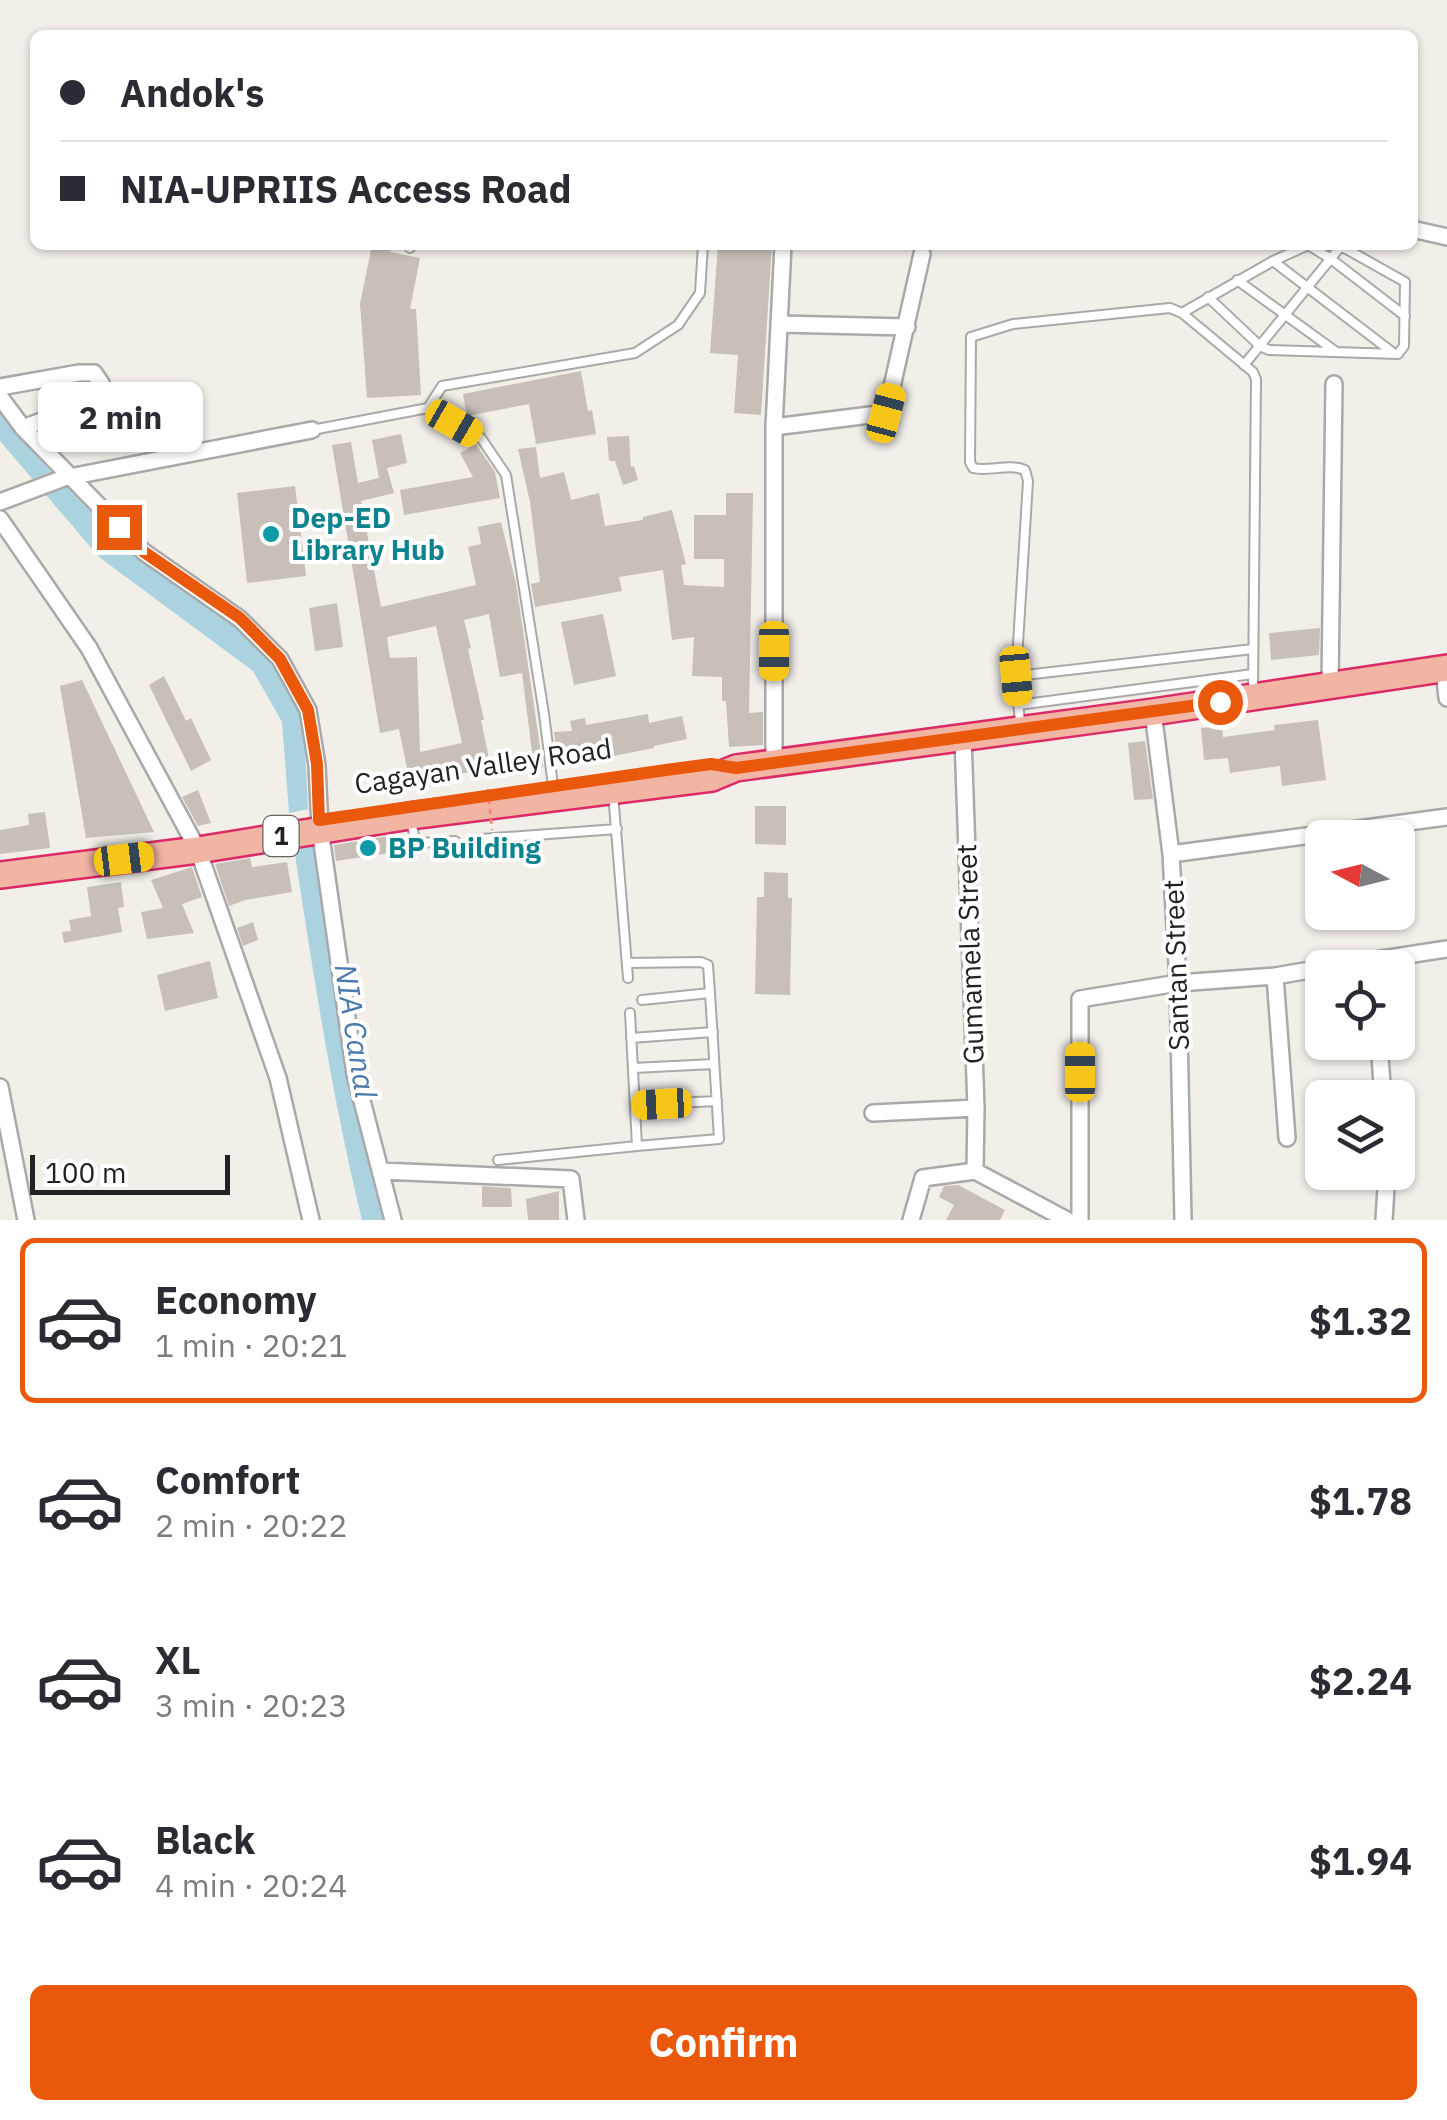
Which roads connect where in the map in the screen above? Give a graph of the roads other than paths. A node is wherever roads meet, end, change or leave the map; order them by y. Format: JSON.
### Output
{"nodes":[{"id":1,"x":1418,"y":230,"type":"edge"},
{"id":2,"x":1447,"y":236,"type":"edge"},
{"id":3,"x":703,"y":250,"type":"edge"},
{"id":4,"x":784,"y":250,"type":"edge"},
{"id":5,"x":1300,"y":250,"type":"edge"},
{"id":6,"x":1316,"y":250,"type":"edge"},
{"id":7,"x":1338,"y":250,"type":"edge"},
{"id":8,"x":1348,"y":250,"type":"edge"},
{"id":9,"x":922,"y":254,"type":"dead end"},
{"id":10,"x":1331,"y":259,"type":"junction"},
{"id":11,"x":1273,"y":261,"type":"junction"},
{"id":12,"x":1238,"y":280,"type":"junction"},
{"id":13,"x":1307,"y":288,"type":"junction"},
{"id":14,"x":1208,"y":297,"type":"junction"},
{"id":15,"x":1182,"y":313,"type":"junction"},
{"id":16,"x":1284,"y":316,"type":"junction"},
{"id":17,"x":1405,"y":316,"type":"junction"},
{"id":18,"x":779,"y":324,"type":"junction"},
{"id":19,"x":906,"y":327,"type":"junction"},
{"id":20,"x":1260,"y":346,"type":"junction"},
{"id":21,"x":1336,"y":352,"type":"junction"},
{"id":22,"x":1394,"y":354,"type":"junction"},
{"id":23,"x":1244,"y":365,"type":"junction"},
{"id":24,"x":1334,"y":384,"type":"dead end"},
{"id":25,"x":0,"y":388,"type":"edge"},
{"id":26,"x":0,"y":396,"type":"edge"},
{"id":27,"x":428,"y":408,"type":"junction"},
{"id":28,"x":774,"y":427,"type":"junction"},
{"id":29,"x":24,"y":428,"type":"junction"},
{"id":30,"x":312,"y":430,"type":"joint"},
{"id":31,"x":66,"y":477,"type":"junction"},
{"id":32,"x":0,"y":502,"type":"edge"},
{"id":33,"x":0,"y":519,"type":"edge"},
{"id":34,"x":1253,"y":648,"type":"junction"},
{"id":35,"x":1446,"y":668,"type":"edge"},
{"id":36,"x":1016,"y":676,"type":"junction"},
{"id":37,"x":1253,"y":685,"type":"junction"},
{"id":38,"x":1330,"y":686,"type":"junction"},
{"id":39,"x":1447,"y":698,"type":"edge"},
{"id":40,"x":1153,"y":712,"type":"junction"},
{"id":41,"x":1019,"y":718,"type":"junction"},
{"id":42,"x":963,"y":738,"type":"junction"},
{"id":43,"x":774,"y":763,"type":"junction"},
{"id":44,"x":612,"y":784,"type":"junction"},
{"id":45,"x":553,"y":786,"type":"junction"},
{"id":46,"x":410,"y":816,"type":"junction"},
{"id":47,"x":1447,"y":817,"type":"edge"},
{"id":48,"x":320,"y":824,"type":"junction"},
{"id":49,"x":616,"y":829,"type":"junction"},
{"id":50,"x":481,"y":839,"type":"dead end"},
{"id":51,"x":456,"y":842,"type":"dead end"},
{"id":52,"x":194,"y":844,"type":"junction"},
{"id":53,"x":1171,"y":854,"type":"junction"},
{"id":54,"x":0,"y":864,"type":"edge"},
{"id":55,"x":0,"y":875,"type":"edge"},
{"id":56,"x":1447,"y":948,"type":"edge"},
{"id":57,"x":1415,"y":955,"type":"edge"},
{"id":58,"x":627,"y":963,"type":"junction"},
{"id":59,"x":1305,"y":971,"type":"edge"},
{"id":60,"x":1275,"y":976,"type":"junction"},
{"id":61,"x":628,"y":978,"type":"dead end"},
{"id":62,"x":1178,"y":983,"type":"junction"},
{"id":63,"x":710,"y":993,"type":"junction"},
{"id":64,"x":642,"y":1000,"type":"dead end"},
{"id":65,"x":630,"y":1013,"type":"dead end"},
{"id":66,"x":713,"y":1032,"type":"junction"},
{"id":67,"x":631,"y":1038,"type":"junction"},
{"id":68,"x":714,"y":1064,"type":"junction"},
{"id":69,"x":633,"y":1068,"type":"junction"},
{"id":70,"x":0,"y":1087,"type":"edge"},
{"id":71,"x":716,"y":1101,"type":"junction"},
{"id":72,"x":635,"y":1105,"type":"junction"},
{"id":73,"x":976,"y":1108,"type":"junction"},
{"id":74,"x":873,"y":1114,"type":"dead end"},
{"id":75,"x":1287,"y":1138,"type":"dead end"},
{"id":76,"x":637,"y":1146,"type":"junction"},
{"id":77,"x":498,"y":1160,"type":"dead end"},
{"id":78,"x":381,"y":1171,"type":"junction"},
{"id":79,"x":974,"y":1171,"type":"junction"},
{"id":80,"x":1386,"y":1190,"type":"edge"},
{"id":81,"x":26,"y":1220,"type":"edge"},
{"id":82,"x":311,"y":1220,"type":"edge"},
{"id":83,"x":393,"y":1220,"type":"edge"},
{"id":84,"x":576,"y":1220,"type":"edge"},
{"id":85,"x":912,"y":1220,"type":"edge"},
{"id":86,"x":1068,"y":1220,"type":"edge"},
{"id":87,"x":1080,"y":1220,"type":"edge"},
{"id":88,"x":1183,"y":1220,"type":"edge"},
{"id":89,"x":1384,"y":1220,"type":"edge"}],
"edges":[{"from":1,"to":2,"type":"street"},
{"from":3,"to":27,"type":"lane"},
{"from":4,"to":18,"type":"street"},
{"from":5,"to":11,"type":"lane"},
{"from":6,"to":10,"type":"lane"},
{"from":7,"to":10,"type":"lane"},
{"from":8,"to":17,"type":"lane"},
{"from":9,"to":19,"type":"street"},
{"from":10,"to":13,"type":"lane"},
{"from":10,"to":17,"type":"lane"},
{"from":11,"to":12,"type":"lane"},
{"from":11,"to":13,"type":"lane"},
{"from":12,"to":14,"type":"lane"},
{"from":12,"to":16,"type":"lane"},
{"from":13,"to":16,"type":"lane"},
{"from":13,"to":22,"type":"lane"},
{"from":14,"to":15,"type":"lane"},
{"from":14,"to":20,"type":"lane"},
{"from":15,"to":23,"type":"lane"},
{"from":15,"to":36,"type":"lane"},
{"from":16,"to":20,"type":"lane"},
{"from":16,"to":21,"type":"lane"},
{"from":17,"to":22,"type":"lane"},
{"from":18,"to":19,"type":"street"},
{"from":18,"to":28,"type":"street"},
{"from":19,"to":28,"type":"street"},
{"from":20,"to":21,"type":"lane"},
{"from":20,"to":23,"type":"lane"},
{"from":21,"to":22,"type":"lane"},
{"from":23,"to":34,"type":"lane"},
{"from":24,"to":38,"type":"street"},
{"from":25,"to":29,"type":"street"},
{"from":26,"to":29,"type":"street"},
{"from":27,"to":30,"type":"lane"},
{"from":27,"to":45,"type":"lane"},
{"from":28,"to":43,"type":"street"},
{"from":29,"to":31,"type":"street"},
{"from":30,"to":31,"type":"street"},
{"from":31,"to":32,"type":"street"},
{"from":31,"to":48,"type":"street"},
{"from":33,"to":52,"type":"street"},
{"from":34,"to":36,"type":"lane"},
{"from":34,"to":37,"type":"lane"},
{"from":35,"to":38,"type":"highway","name":"Cagayan Valley Road","number":"1"},
{"from":35,"to":39,"type":"street"},
{"from":36,"to":41,"type":"lane"},
{"from":37,"to":38,"type":"highway","name":"Cagayan Valley Road","number":"1"},
{"from":37,"to":40,"type":"highway","name":"Cagayan Valley Road","number":"1"},
{"from":37,"to":41,"type":"lane"},
{"from":40,"to":41,"type":"highway","name":"Cagayan Valley Road","number":"1"},
{"from":40,"to":53,"type":"street","name":"Santan Street"},
{"from":41,"to":42,"type":"highway","name":"Cagayan Valley Road","number":"1"},
{"from":42,"to":43,"type":"highway","name":"Cagayan Valley Road","number":"1"},
{"from":42,"to":73,"type":"street","name":"Gumamela Street"},
{"from":43,"to":44,"type":"highway","name":"Cagayan Valley Road","number":"1"},
{"from":44,"to":45,"type":"highway","name":"Cagayan Valley Road","number":"1"},
{"from":44,"to":46,"type":"highway","name":"Cagayan Valley Road","number":"1"},
{"from":44,"to":49,"type":"lane"},
{"from":45,"to":48,"type":"highway","name":"Cagayan Valley Road","number":"1"},
{"from":46,"to":48,"type":"highway","name":"Cagayan Valley Road","number":"1"},
{"from":46,"to":51,"type":"lane"},
{"from":47,"to":53,"type":"street"},
{"from":48,"to":52,"type":"highway","name":"Cagayan Valley Road","number":"1"},
{"from":48,"to":78,"type":"street"},
{"from":49,"to":50,"type":"lane"},
{"from":49,"to":58,"type":"lane"},
{"from":52,"to":54,"type":"highway","name":"Cagayan Valley Road","number":"1"},
{"from":52,"to":55,"type":"highway","name":"Cagayan Valley Road","number":"1"},
{"from":52,"to":82,"type":"street"},
{"from":53,"to":62,"type":"street","name":"Santan Street"},
{"from":56,"to":57,"type":"street"},
{"from":58,"to":61,"type":"lane"},
{"from":58,"to":63,"type":"lane"},
{"from":59,"to":60,"type":"street"},
{"from":60,"to":62,"type":"street"},
{"from":60,"to":75,"type":"street"},
{"from":62,"to":87,"type":"street"},
{"from":62,"to":88,"type":"street","name":"Santan Street"},
{"from":63,"to":64,"type":"lane"},
{"from":63,"to":66,"type":"lane"},
{"from":65,"to":67,"type":"lane"},
{"from":66,"to":67,"type":"lane"},
{"from":66,"to":68,"type":"lane"},
{"from":67,"to":69,"type":"lane"},
{"from":68,"to":69,"type":"lane"},
{"from":68,"to":71,"type":"lane"},
{"from":69,"to":72,"type":"lane"},
{"from":70,"to":81,"type":"street"},
{"from":71,"to":72,"type":"lane"},
{"from":71,"to":76,"type":"lane"},
{"from":72,"to":76,"type":"lane"},
{"from":73,"to":74,"type":"street"},
{"from":73,"to":79,"type":"street","name":"Gumamela Street"},
{"from":76,"to":77,"type":"lane"},
{"from":78,"to":83,"type":"street"},
{"from":78,"to":84,"type":"street"},
{"from":79,"to":85,"type":"street"},
{"from":79,"to":86,"type":"street"},
{"from":80,"to":89,"type":"street"}]}
